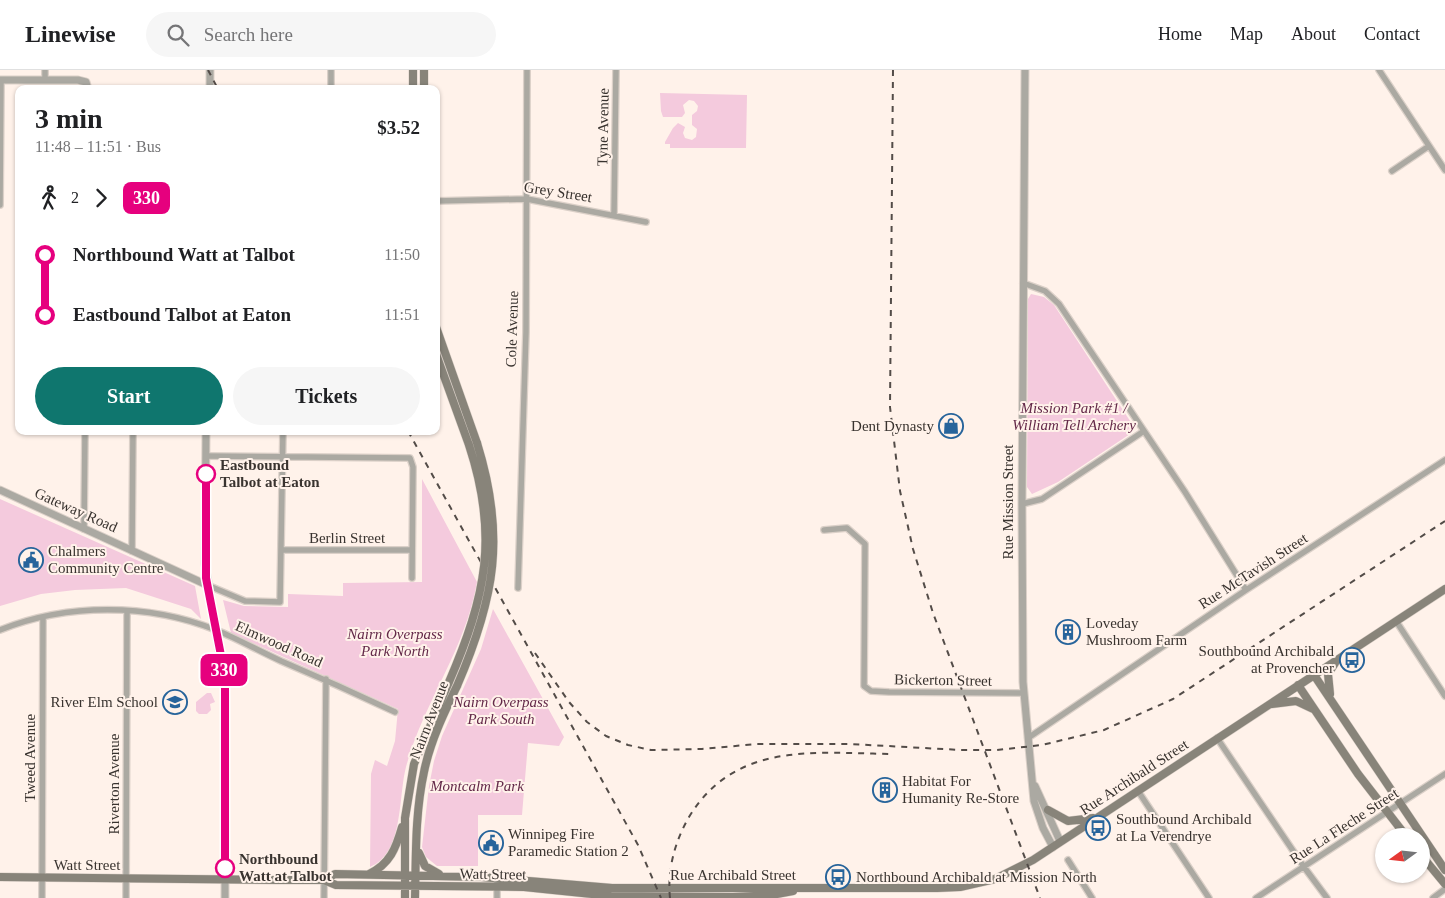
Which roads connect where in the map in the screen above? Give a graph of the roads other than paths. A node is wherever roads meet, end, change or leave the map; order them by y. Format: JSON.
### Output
{"nodes":[{"id":1,"x":45,"y":70,"type":"edge"},
{"id":2,"x":210,"y":70,"type":"edge"},
{"id":3,"x":331,"y":70,"type":"edge"},
{"id":4,"x":414,"y":70,"type":"edge"},
{"id":5,"x":424,"y":70,"type":"edge"},
{"id":6,"x":527,"y":70,"type":"edge"},
{"id":7,"x":616,"y":70,"type":"edge"},
{"id":8,"x":1025,"y":70,"type":"edge"},
{"id":9,"x":1380,"y":70,"type":"edge"},
{"id":10,"x":1,"y":80,"type":"edge"},
{"id":11,"x":45,"y":80,"type":"junction"},
{"id":12,"x":86,"y":85,"type":"edge"},
{"id":13,"x":210,"y":85,"type":"edge"},
{"id":14,"x":331,"y":85,"type":"edge"},
{"id":15,"x":414,"y":85,"type":"edge"},
{"id":16,"x":424,"y":85,"type":"edge"},
{"id":17,"x":1430,"y":146,"type":"junction"},
{"id":18,"x":1445,"y":170,"type":"edge"},
{"id":19,"x":1392,"y":171,"type":"dead end"},
{"id":20,"x":527,"y":200,"type":"junction"},
{"id":21,"x":440,"y":201,"type":"edge"},
{"id":22,"x":0,"y":205,"type":"edge"},
{"id":23,"x":614,"y":215,"type":"junction"},
{"id":24,"x":646,"y":222,"type":"dead end"},
{"id":25,"x":1023,"y":283,"type":"junction"},
{"id":26,"x":440,"y":340,"type":"edge"},
{"id":27,"x":440,"y":364,"type":"edge"},
{"id":28,"x":1144,"y":431,"type":"junction"},
{"id":29,"x":85,"y":435,"type":"edge"},
{"id":30,"x":133,"y":435,"type":"edge"},
{"id":31,"x":206,"y":435,"type":"edge"},
{"id":32,"x":283,"y":435,"type":"edge"},
{"id":33,"x":473,"y":444,"type":"junction"},
{"id":34,"x":206,"y":456,"type":"junction"},
{"id":35,"x":283,"y":456,"type":"junction"},
{"id":36,"x":1445,"y":460,"type":"edge"},
{"id":37,"x":0,"y":490,"type":"edge"},
{"id":38,"x":1022,"y":504,"type":"junction"},
{"id":39,"x":84,"y":529,"type":"junction"},
{"id":40,"x":824,"y":530,"type":"dead end"},
{"id":41,"x":282,"y":550,"type":"junction"},
{"id":42,"x":412,"y":550,"type":"junction"},
{"id":43,"x":132,"y":551,"type":"junction"},
{"id":44,"x":412,"y":578,"type":"dead end"},
{"id":45,"x":207,"y":585,"type":"junction"},
{"id":46,"x":518,"y":588,"type":"dead end"},
{"id":47,"x":1445,"y":589,"type":"edge"},
{"id":48,"x":1246,"y":590,"type":"junction"},
{"id":49,"x":127,"y":611,"type":"junction"},
{"id":50,"x":43,"y":618,"type":"junction"},
{"id":51,"x":1396,"y":621,"type":"junction"},
{"id":52,"x":0,"y":630,"type":"edge"},
{"id":53,"x":217,"y":630,"type":"junction"},
{"id":54,"x":1341,"y":656,"type":"junction"},
{"id":55,"x":1314,"y":675,"type":"junction"},
{"id":56,"x":326,"y":679,"type":"junction"},
{"id":57,"x":1298,"y":685,"type":"junction"},
{"id":58,"x":1024,"y":693,"type":"junction"},
{"id":59,"x":1445,"y":696,"type":"edge"},
{"id":60,"x":1332,"y":701,"type":"junction"},
{"id":61,"x":1266,"y":705,"type":"junction"},
{"id":62,"x":1315,"y":710,"type":"junction"},
{"id":63,"x":395,"y":712,"type":"dead end"},
{"id":64,"x":1028,"y":738,"type":"junction"},
{"id":65,"x":1217,"y":738,"type":"junction"},
{"id":66,"x":1445,"y":774,"type":"edge"},
{"id":67,"x":1033,"y":783,"type":"junction"},
{"id":68,"x":1138,"y":790,"type":"junction"},
{"id":69,"x":1400,"y":804,"type":"junction"},
{"id":70,"x":1048,"y":810,"type":"junction"},
{"id":71,"x":1386,"y":813,"type":"junction"},
{"id":72,"x":1098,"y":817,"type":"junction"},
{"id":73,"x":405,"y":818,"type":"junction"},
{"id":74,"x":1399,"y":828,"type":"edge"},
{"id":75,"x":1060,"y":841,"type":"junction"},
{"id":76,"x":416,"y":844,"type":"junction"},
{"id":77,"x":1053,"y":847,"type":"junction"},
{"id":78,"x":1068,"y":860,"type":"dead end"},
{"id":79,"x":1430,"y":866,"type":"edge"},
{"id":80,"x":1304,"y":867,"type":"junction"},
{"id":81,"x":1445,"y":870,"type":"edge"},
{"id":82,"x":367,"y":875,"type":"junction"},
{"id":83,"x":405,"y":875,"type":"junction"},
{"id":84,"x":416,"y":876,"type":"junction"},
{"id":85,"x":446,"y":876,"type":"junction"},
{"id":86,"x":0,"y":877,"type":"edge"},
{"id":87,"x":42,"y":878,"type":"junction"},
{"id":88,"x":126,"y":878,"type":"junction"},
{"id":89,"x":225,"y":879,"type":"junction"},
{"id":90,"x":324,"y":880,"type":"junction"},
{"id":91,"x":497,"y":882,"type":"junction"},
{"id":92,"x":1445,"y":884,"type":"edge"},
{"id":93,"x":416,"y":886,"type":"junction"},
{"id":94,"x":405,"y":887,"type":"junction"},
{"id":95,"x":1445,"y":889,"type":"edge"},
{"id":96,"x":662,"y":893,"type":"joint"},
{"id":97,"x":42,"y":898,"type":"edge"},
{"id":98,"x":126,"y":898,"type":"edge"},
{"id":99,"x":225,"y":898,"type":"edge"},
{"id":100,"x":324,"y":898,"type":"edge"},
{"id":101,"x":405,"y":898,"type":"edge"},
{"id":102,"x":415,"y":898,"type":"edge"},
{"id":103,"x":498,"y":898,"type":"edge"},
{"id":104,"x":1092,"y":898,"type":"edge"},
{"id":105,"x":1209,"y":898,"type":"edge"},
{"id":106,"x":1256,"y":898,"type":"edge"},
{"id":107,"x":1328,"y":898,"type":"edge"},
{"id":108,"x":1433,"y":898,"type":"edge"}],
"edges":[{"from":1,"to":11,"type":"street"},
{"from":2,"to":13,"type":"street"},
{"from":3,"to":14,"type":"street"},
{"from":4,"to":15,"type":"main road"},
{"from":5,"to":16,"type":"main road"},
{"from":6,"to":20,"type":"street","name":"Cole Avenue"},
{"from":7,"to":23,"type":"street","name":"Tyne Avenue"},
{"from":8,"to":25,"type":"street","name":"Rue Mission Street"},
{"from":9,"to":17,"type":"street"},
{"from":10,"to":11,"type":"street"},
{"from":10,"to":22,"type":"street"},
{"from":11,"to":12,"type":"street"},
{"from":17,"to":18,"type":"street"},
{"from":17,"to":19,"type":"street"},
{"from":20,"to":21,"type":"street","name":"Grey Street"},
{"from":20,"to":23,"type":"street","name":"Grey Street"},
{"from":20,"to":46,"type":"street","name":"Cole Avenue"},
{"from":23,"to":24,"type":"street","name":"Grey Street"},
{"from":25,"to":28,"type":"street"},
{"from":25,"to":38,"type":"street","name":"Rue Mission Street"},
{"from":26,"to":33,"type":"main road","name":"Nairn Avenue"},
{"from":27,"to":33,"type":"main road","name":"Nairn Avenue"},
{"from":28,"to":38,"type":"street"},
{"from":28,"to":48,"type":"street"},
{"from":29,"to":39,"type":"street"},
{"from":30,"to":43,"type":"street"},
{"from":31,"to":34,"type":"street"},
{"from":32,"to":35,"type":"street"},
{"from":33,"to":73,"type":"main road","name":"Nairn Avenue","bridge":true},
{"from":33,"to":76,"type":"main road","name":"Nairn Avenue","bridge":true},
{"from":34,"to":35,"type":"street"},
{"from":34,"to":45,"type":"street"},
{"from":35,"to":41,"type":"street"},
{"from":35,"to":42,"type":"street"},
{"from":36,"to":48,"type":"street","name":"Rue McTavish Street"},
{"from":37,"to":39,"type":"street","name":"Gateway Road"},
{"from":38,"to":58,"type":"street","name":"Rue Mission Street"},
{"from":39,"to":43,"type":"street","name":"Gateway Road"},
{"from":40,"to":58,"type":"street","name":"Bickerton Street"},
{"from":41,"to":42,"type":"street","name":"Berlin Street"},
{"from":41,"to":45,"type":"street","name":"Gateway Road"},
{"from":42,"to":44,"type":"street"},
{"from":43,"to":45,"type":"street","name":"Gateway Road"},
{"from":45,"to":53,"type":"street"},
{"from":47,"to":51,"type":"main road","name":"Rue Archibald Street"},
{"from":48,"to":64,"type":"street","name":"Rue McTavish Street"},
{"from":49,"to":50,"type":"street","name":"Elmwood Road"},
{"from":49,"to":53,"type":"street","name":"Elmwood Road"},
{"from":49,"to":88,"type":"street","name":"Riverton Avenue"},
{"from":50,"to":52,"type":"street","name":"Elmwood Road"},
{"from":50,"to":87,"type":"street","name":"Tweed Avenue"},
{"from":51,"to":54,"type":"main road","name":"Rue Archibald Street"},
{"from":51,"to":59,"type":"street"},
{"from":53,"to":56,"type":"street","name":"Elmwood Road"},
{"from":53,"to":89,"type":"street"},
{"from":54,"to":55,"type":"main road","name":"Rue Archibald Street"},
{"from":54,"to":60,"type":"main road"},
{"from":55,"to":57,"type":"main road","name":"Rue Archibald Street"},
{"from":55,"to":60,"type":"main road"},
{"from":56,"to":63,"type":"street","name":"Elmwood Road"},
{"from":56,"to":90,"type":"street"},
{"from":57,"to":61,"type":"main road","name":"Rue Archibald Street"},
{"from":57,"to":62,"type":"main road"},
{"from":58,"to":64,"type":"street","name":"Rue Mission Street"},
{"from":60,"to":69,"type":"main road"},
{"from":61,"to":62,"type":"main road"},
{"from":61,"to":65,"type":"main road","name":"Rue Archibald Street"},
{"from":62,"to":71,"type":"main road"},
{"from":64,"to":67,"type":"street","name":"Rue Mission Street"},
{"from":65,"to":68,"type":"main road","name":"Rue Archibald Street"},
{"from":65,"to":80,"type":"street"},
{"from":66,"to":69,"type":"street","name":"Rue La Fleche Street"},
{"from":67,"to":70,"type":"street","name":"Rue Mission Street"},
{"from":67,"to":77,"type":"street","name":"Rue Mission Street"},
{"from":68,"to":72,"type":"main road","name":"Rue Archibald Street"},
{"from":68,"to":105,"type":"street"},
{"from":69,"to":71,"type":"street","name":"Rue La Fleche Street"},
{"from":69,"to":81,"type":"main road"},
{"from":70,"to":72,"type":"main road"},
{"from":70,"to":75,"type":"street","name":"Rue Mission Street"},
{"from":71,"to":74,"type":"main road"},
{"from":71,"to":80,"type":"street","name":"Rue La Fleche Street"},
{"from":72,"to":75,"type":"main road","name":"Rue Archibald Street"},
{"from":73,"to":82,"type":"main road"},
{"from":73,"to":83,"type":"main road","name":"Nairn Avenue"},
{"from":75,"to":77,"type":"main road","name":"Rue Archibald Street"},
{"from":76,"to":84,"type":"main road","name":"Nairn Avenue"},
{"from":76,"to":85,"type":"main road"},
{"from":77,"to":96,"type":"main road","name":"Rue Archibald Street"},
{"from":78,"to":104,"type":"street"},
{"from":79,"to":92,"type":"main road"},
{"from":80,"to":106,"type":"street","name":"Rue La Fleche Street"},
{"from":80,"to":107,"type":"street"},
{"from":82,"to":83,"type":"main road","name":"Watt Street"},
{"from":82,"to":90,"type":"main road","name":"Watt Street"},
{"from":83,"to":84,"type":"main road","name":"Watt Street"},
{"from":83,"to":94,"type":"main road","name":"Nairn Avenue"},
{"from":84,"to":85,"type":"main road","name":"Watt Street"},
{"from":84,"to":93,"type":"main road","name":"Nairn Avenue"},
{"from":85,"to":91,"type":"main road","name":"Watt Street"},
{"from":86,"to":87,"type":"main road","name":"Watt Street"},
{"from":87,"to":88,"type":"main road","name":"Watt Street"},
{"from":87,"to":97,"type":"street","name":"Tweed Avenue"},
{"from":88,"to":89,"type":"main road","name":"Watt Street"},
{"from":88,"to":98,"type":"street","name":"Riverton Avenue"},
{"from":89,"to":90,"type":"main road","name":"Watt Street"},
{"from":89,"to":99,"type":"street"},
{"from":90,"to":94,"type":"main road","name":"Watt Street"},
{"from":90,"to":100,"type":"street"},
{"from":91,"to":93,"type":"main road","name":"Watt Street"},
{"from":91,"to":96,"type":"main road","name":"Watt Street"},
{"from":91,"to":103,"type":"street"},
{"from":93,"to":94,"type":"main road","name":"Watt Street"},
{"from":93,"to":102,"type":"main road","name":"Nairn Avenue"},
{"from":94,"to":101,"type":"main road","name":"Nairn Avenue"},
{"from":95,"to":108,"type":"street"}]}
